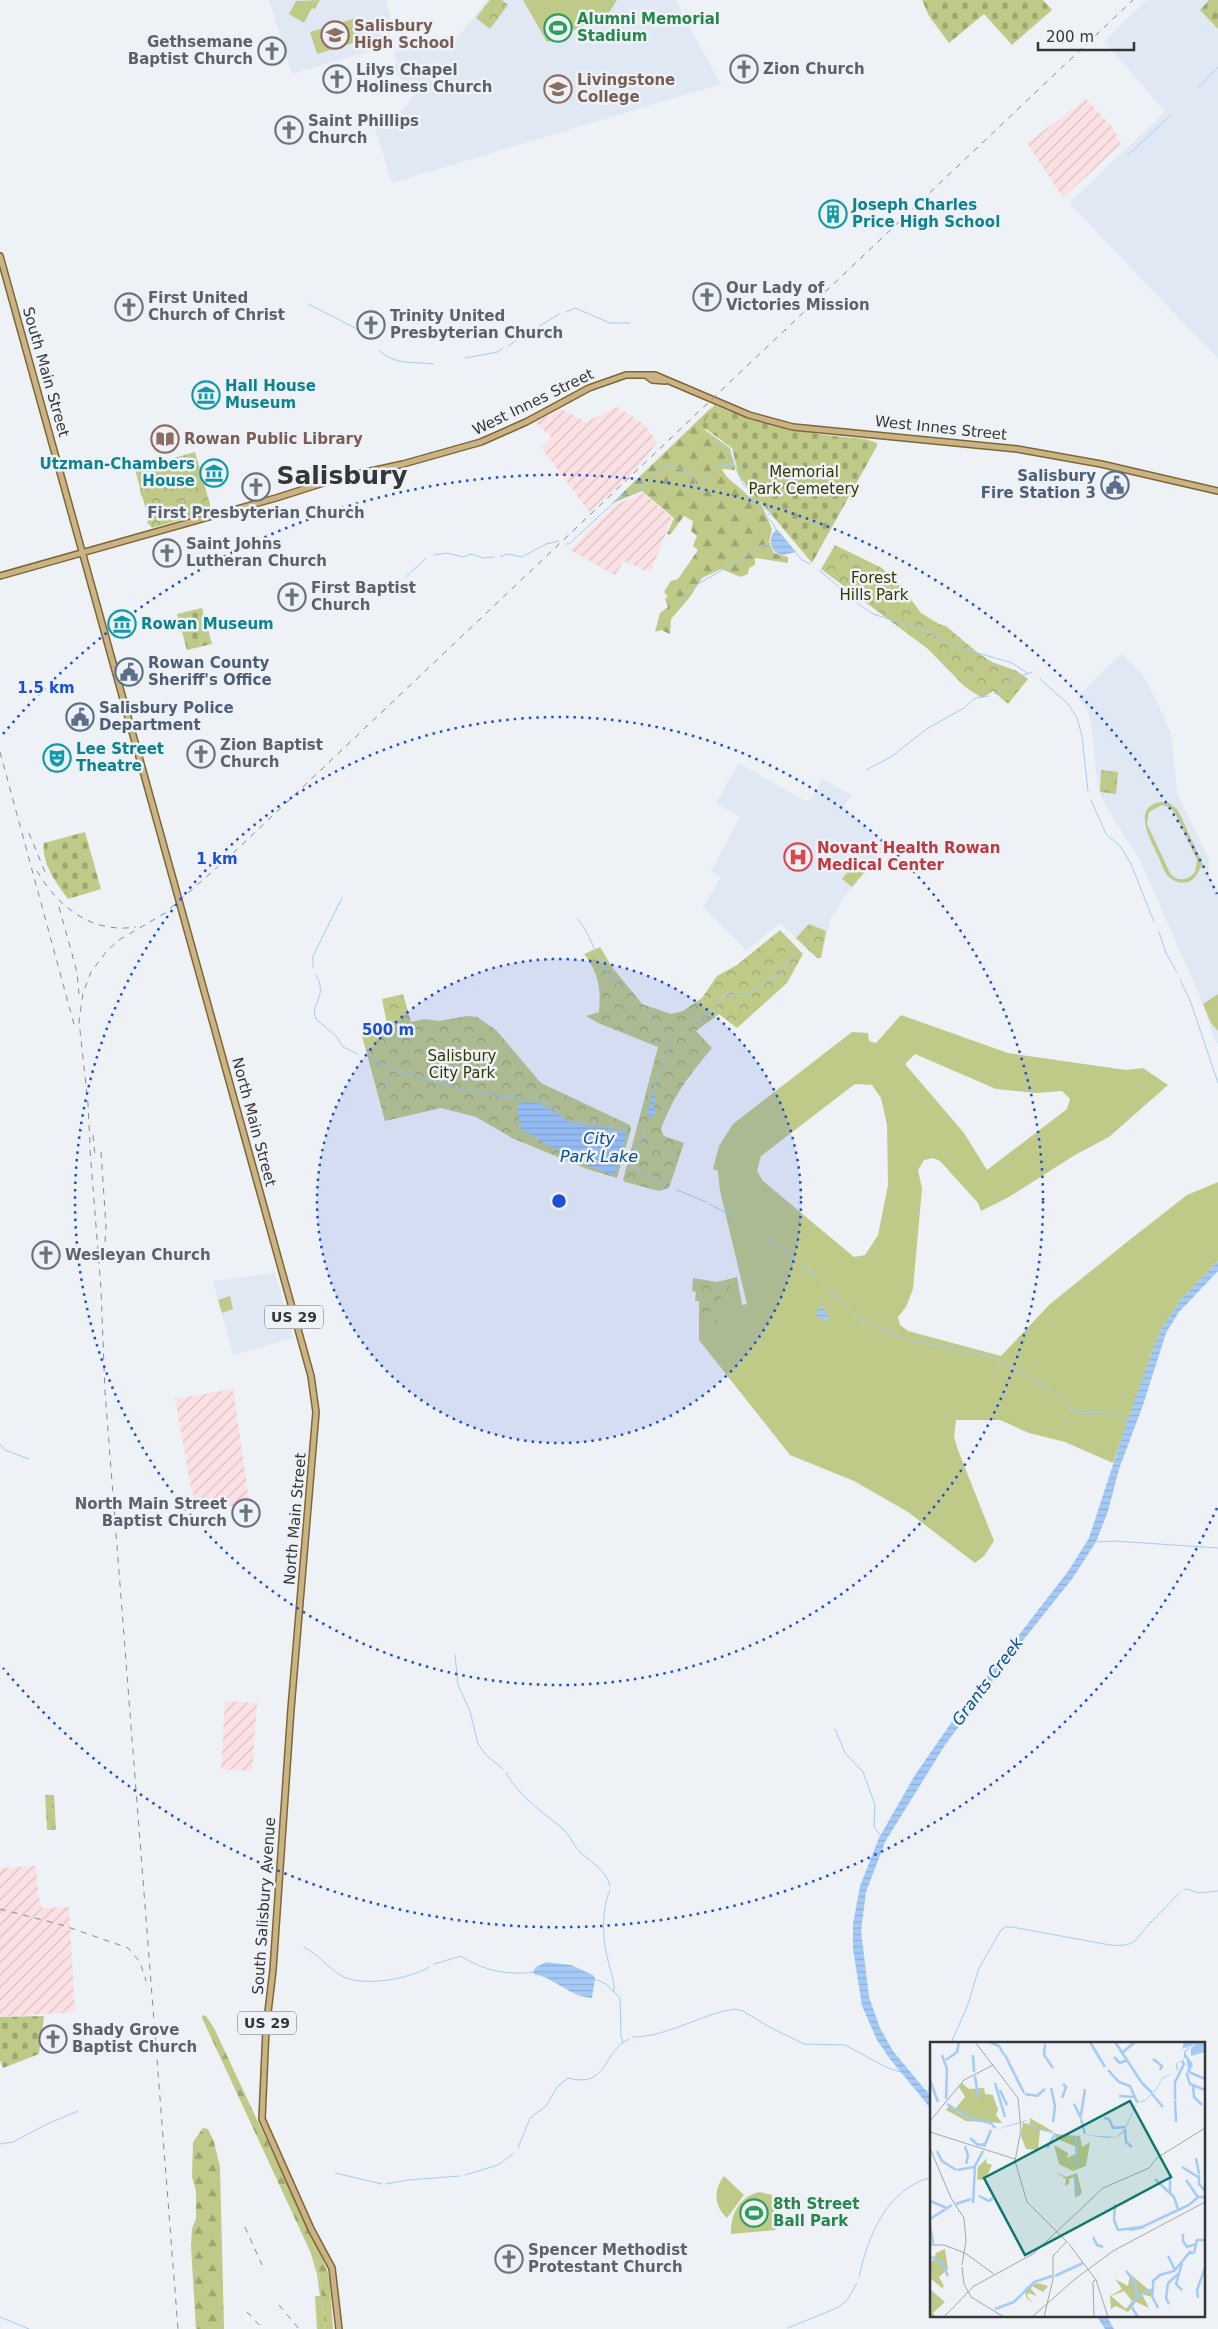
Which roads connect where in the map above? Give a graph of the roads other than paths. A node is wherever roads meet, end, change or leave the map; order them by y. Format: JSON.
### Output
{"nodes":[{"id":1,"x":0,"y":256,"type":"edge"},
{"id":2,"x":1218,"y":491,"type":"edge"},
{"id":3,"x":83,"y":553,"type":"junction"},
{"id":4,"x":0,"y":576,"type":"edge"},
{"id":5,"x":291,"y":1709,"type":"joint"},
{"id":6,"x":339,"y":2329,"type":"edge"}],
"edges":[{"from":1,"to":3,"type":"main road","name":"South Main Street","number":"US 29"},
{"from":2,"to":3,"type":"main road","name":"West Innes Street"},
{"from":3,"to":4,"type":"main road","name":"West Innes Street"},
{"from":3,"to":5,"type":"main road","name":"North Main Street","number":"US 29"},
{"from":5,"to":6,"type":"main road","name":"South Salisbury Avenue","number":"US 29"}]}
